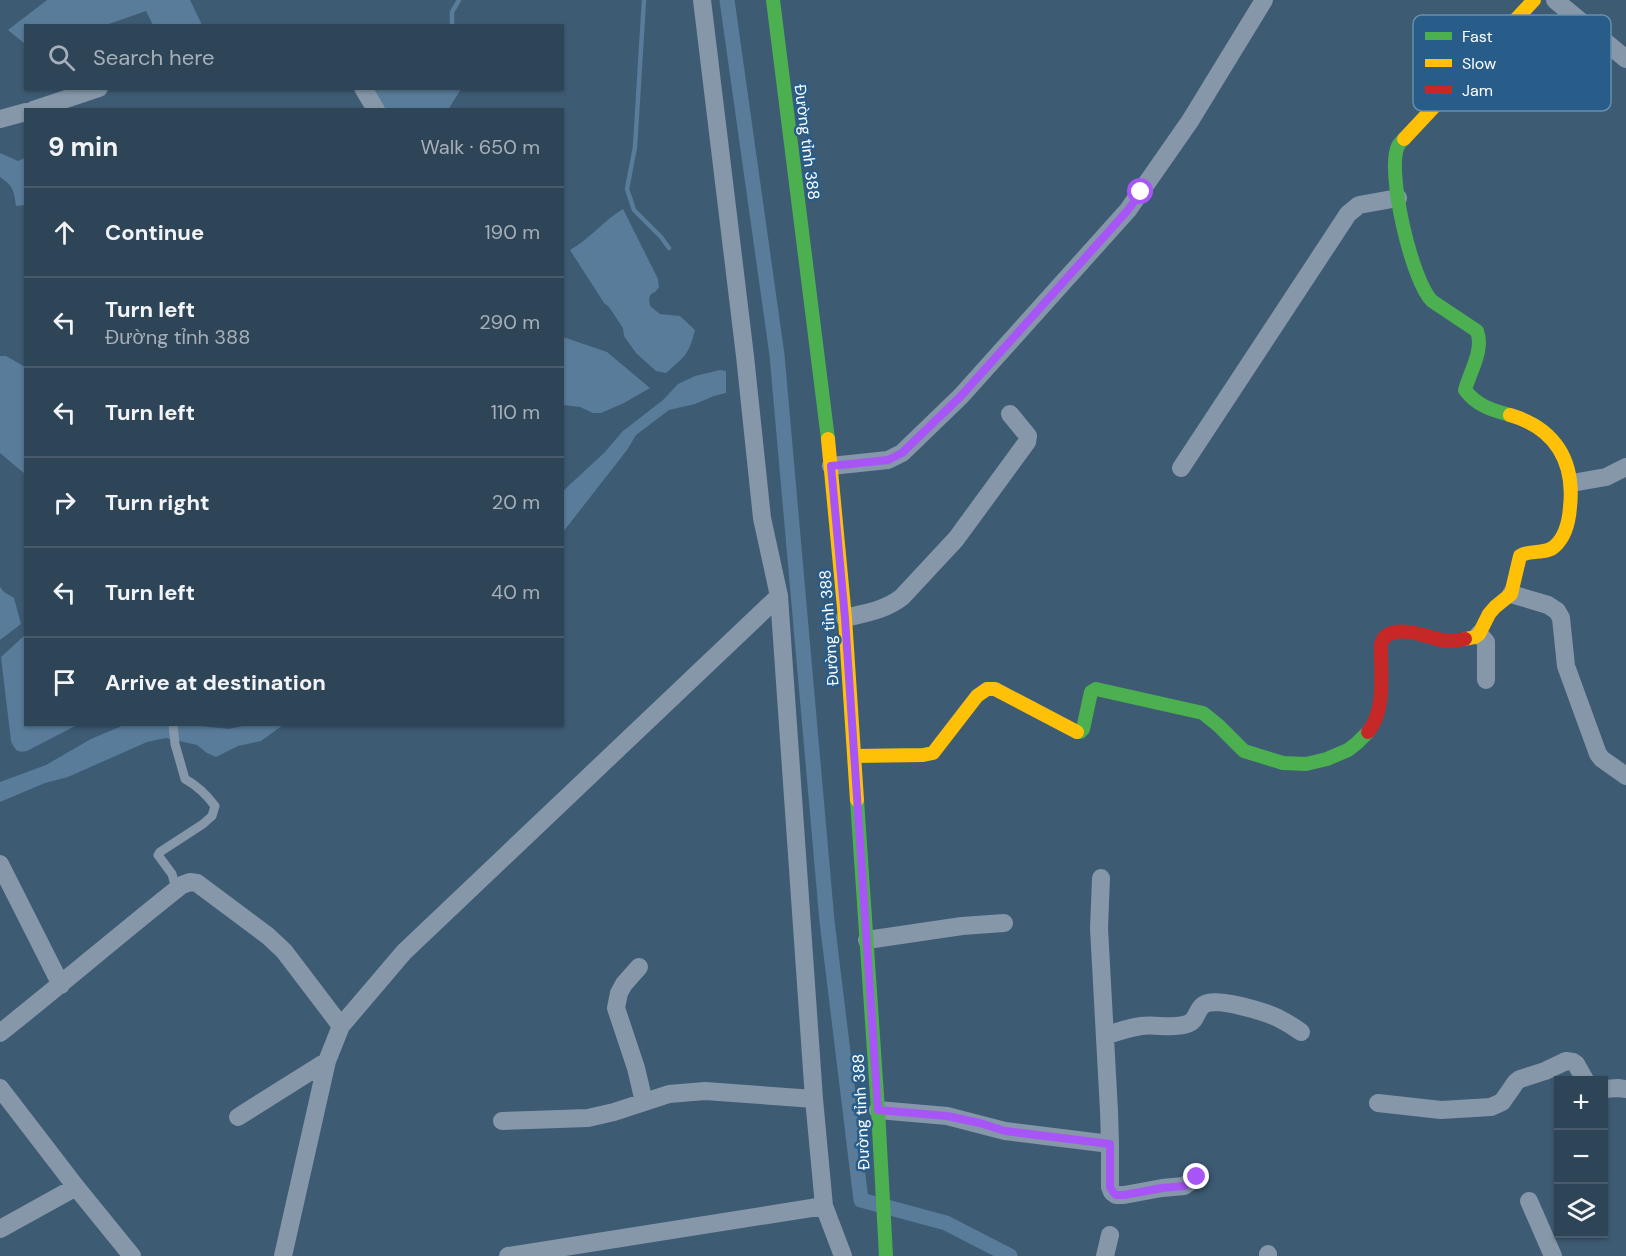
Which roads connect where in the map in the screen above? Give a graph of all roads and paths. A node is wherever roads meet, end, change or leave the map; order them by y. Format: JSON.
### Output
{"nodes":[{"id":1,"x":702,"y":0,"type":"edge"},
{"id":2,"x":773,"y":0,"type":"edge"},
{"id":3,"x":1264,"y":0,"type":"edge"},
{"id":4,"x":1534,"y":0,"type":"edge"},
{"id":5,"x":1555,"y":0,"type":"edge"},
{"id":6,"x":1520,"y":15,"type":"edge"},
{"id":7,"x":1573,"y":15,"type":"edge"},
{"id":8,"x":1611,"y":47,"type":"edge"},
{"id":9,"x":1626,"y":59,"type":"edge"},
{"id":10,"x":93,"y":90,"type":"edge"},
{"id":11,"x":364,"y":90,"type":"edge"},
{"id":12,"x":39,"y":108,"type":"edge"},
{"id":13,"x":375,"y":108,"type":"edge"},
{"id":14,"x":1430,"y":111,"type":"edge"},
{"id":15,"x":24,"y":113,"type":"edge"},
{"id":16,"x":0,"y":119,"type":"edge"},
{"id":17,"x":1398,"y":198,"type":"junction"},
{"id":18,"x":1010,"y":414,"type":"dead end"},
{"id":19,"x":831,"y":466,"type":"junction"},
{"id":20,"x":1626,"y":467,"type":"edge"},
{"id":21,"x":1181,"y":468,"type":"dead end"},
{"id":22,"x":1572,"y":483,"type":"junction"},
{"id":23,"x":1511,"y":594,"type":"junction"},
{"id":24,"x":779,"y":596,"type":"junction"},
{"id":25,"x":845,"y":618,"type":"junction"},
{"id":26,"x":1479,"y":634,"type":"junction"},
{"id":27,"x":1486,"y":680,"type":"dead end"},
{"id":28,"x":173,"y":726,"type":"edge"},
{"id":29,"x":854,"y":756,"type":"junction"},
{"id":30,"x":1626,"y":776,"type":"edge"},
{"id":31,"x":0,"y":864,"type":"edge"},
{"id":32,"x":1101,"y":878,"type":"dead end"},
{"id":33,"x":175,"y":885,"type":"dead end"},
{"id":34,"x":1004,"y":923,"type":"dead end"},
{"id":35,"x":867,"y":940,"type":"junction"},
{"id":36,"x":639,"y":967,"type":"dead end"},
{"id":37,"x":61,"y":985,"type":"junction"},
{"id":38,"x":340,"y":1026,"type":"junction"},
{"id":39,"x":1301,"y":1032,"type":"dead end"},
{"id":40,"x":0,"y":1033,"type":"edge"},
{"id":41,"x":1105,"y":1036,"type":"junction"},
{"id":42,"x":327,"y":1061,"type":"junction"},
{"id":43,"x":1583,"y":1076,"type":"edge"},
{"id":44,"x":0,"y":1088,"type":"edge"},
{"id":45,"x":1608,"y":1089,"type":"edge"},
{"id":46,"x":1626,"y":1089,"type":"edge"},
{"id":47,"x":814,"y":1099,"type":"junction"},
{"id":48,"x":644,"y":1102,"type":"junction"},
{"id":49,"x":1378,"y":1103,"type":"dead end"},
{"id":50,"x":878,"y":1110,"type":"junction"},
{"id":51,"x":238,"y":1117,"type":"dead end"},
{"id":52,"x":502,"y":1121,"type":"dead end"},
{"id":53,"x":1110,"y":1144,"type":"junction"},
{"id":54,"x":1197,"y":1177,"type":"dead end"},
{"id":55,"x":76,"y":1187,"type":"junction"},
{"id":56,"x":1529,"y":1201,"type":"dead end"},
{"id":57,"x":824,"y":1206,"type":"junction"},
{"id":58,"x":0,"y":1229,"type":"edge"},
{"id":59,"x":1110,"y":1235,"type":"dead end"},
{"id":60,"x":886,"y":1251,"type":"edge"},
{"id":61,"x":132,"y":1256,"type":"edge"},
{"id":62,"x":283,"y":1256,"type":"edge"},
{"id":63,"x":508,"y":1256,"type":"edge"},
{"id":64,"x":843,"y":1256,"type":"edge"},
{"id":65,"x":1105,"y":1256,"type":"edge"},
{"id":66,"x":1553,"y":1256,"type":"edge"}],
"edges":[{"from":1,"to":24,"type":"street"},
{"from":2,"to":19,"type":"street","name":"Đường tỉnh 388"},
{"from":3,"to":19,"type":"street"},
{"from":4,"to":6,"type":"street"},
{"from":5,"to":7,"type":"street"},
{"from":8,"to":9,"type":"street"},
{"from":10,"to":12,"type":"street"},
{"from":11,"to":13,"type":"street"},
{"from":14,"to":17,"type":"street"},
{"from":15,"to":16,"type":"street"},
{"from":17,"to":21,"type":"street"},
{"from":17,"to":22,"type":"street"},
{"from":18,"to":25,"type":"street"},
{"from":19,"to":25,"type":"street","name":"Đường tỉnh 388"},
{"from":20,"to":22,"type":"street"},
{"from":22,"to":23,"type":"street"},
{"from":23,"to":26,"type":"street"},
{"from":23,"to":30,"type":"street"},
{"from":24,"to":38,"type":"street"},
{"from":24,"to":47,"type":"street"},
{"from":25,"to":29,"type":"street","name":"Đường tỉnh 388"},
{"from":26,"to":27,"type":"street"},
{"from":26,"to":29,"type":"street"},
{"from":28,"to":33,"type":"lane"},
{"from":29,"to":35,"type":"street","name":"Đường tỉnh 388"},
{"from":31,"to":37,"type":"street"},
{"from":32,"to":41,"type":"street"},
{"from":34,"to":35,"type":"street"},
{"from":35,"to":50,"type":"street","name":"Đường tỉnh 388"},
{"from":36,"to":48,"type":"street"},
{"from":37,"to":38,"type":"street"},
{"from":37,"to":40,"type":"street"},
{"from":38,"to":42,"type":"street"},
{"from":39,"to":41,"type":"street"},
{"from":41,"to":53,"type":"street"},
{"from":42,"to":51,"type":"street"},
{"from":42,"to":62,"type":"street"},
{"from":43,"to":49,"type":"street"},
{"from":44,"to":55,"type":"street"},
{"from":45,"to":46,"type":"street"},
{"from":47,"to":48,"type":"street"},
{"from":47,"to":57,"type":"street"},
{"from":48,"to":52,"type":"street"},
{"from":50,"to":53,"type":"street"},
{"from":50,"to":60,"type":"street","name":"Đường tỉnh 388"},
{"from":53,"to":54,"type":"street"},
{"from":55,"to":58,"type":"street"},
{"from":55,"to":61,"type":"street"},
{"from":56,"to":66,"type":"street"},
{"from":57,"to":63,"type":"street"},
{"from":57,"to":64,"type":"street"},
{"from":59,"to":65,"type":"street"}]}
